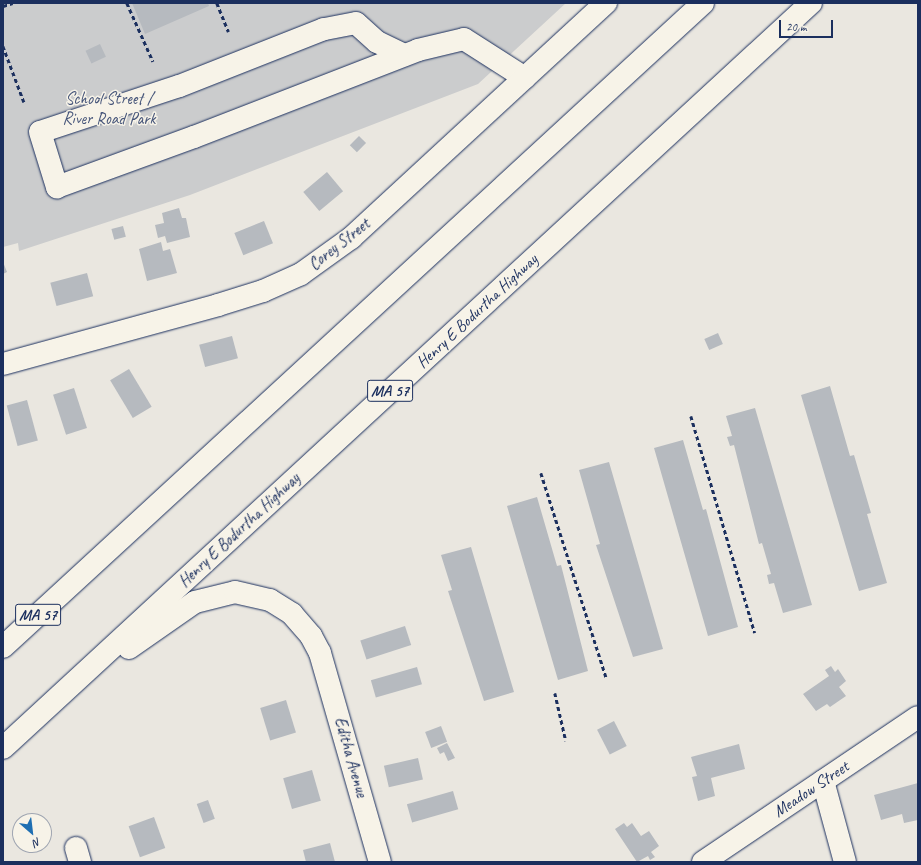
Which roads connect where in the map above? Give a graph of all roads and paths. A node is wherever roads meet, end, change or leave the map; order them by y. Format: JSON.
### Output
{"nodes":[{"id":1,"x":13,"y":3,"type":"edge"},
{"id":2,"x":127,"y":3,"type":"edge"},
{"id":3,"x":217,"y":3,"type":"edge"},
{"id":4,"x":606,"y":3,"type":"edge"},
{"id":5,"x":703,"y":3,"type":"edge"},
{"id":6,"x":810,"y":3,"type":"edge"},
{"id":7,"x":3,"y":6,"type":"edge"},
{"id":8,"x":229,"y":32,"type":"dead end"},
{"id":9,"x":3,"y":46,"type":"edge"},
{"id":10,"x":404,"y":55,"type":"junction"},
{"id":11,"x":153,"y":61,"type":"dead end"},
{"id":12,"x":525,"y":78,"type":"junction"},
{"id":13,"x":24,"y":102,"type":"dead end"},
{"id":14,"x":3,"y":364,"type":"edge"},
{"id":15,"x":690,"y":416,"type":"dead end"},
{"id":16,"x":541,"y":473,"type":"dead end"},
{"id":17,"x":755,"y":633,"type":"dead end"},
{"id":18,"x":3,"y":648,"type":"edge"},
{"id":19,"x":606,"y":677,"type":"dead end"},
{"id":20,"x":555,"y":693,"type":"dead end"},
{"id":21,"x":54,"y":701,"type":"junction"},
{"id":22,"x":918,"y":717,"type":"edge"},
{"id":23,"x":566,"y":741,"type":"dead end"},
{"id":24,"x":3,"y":748,"type":"edge"},
{"id":25,"x":823,"y":781,"type":"junction"},
{"id":26,"x":380,"y":862,"type":"edge"},
{"id":27,"x":704,"y":862,"type":"edge"},
{"id":28,"x":845,"y":862,"type":"edge"}],
"edges":[{"from":1,"to":7,"type":"path"},
{"from":2,"to":11,"type":"path"},
{"from":3,"to":8,"type":"path"},
{"from":4,"to":12,"type":"main road","name":"Corey Street"},
{"from":5,"to":18,"type":"main road","number":"MA 57"},
{"from":6,"to":21,"type":"main road","name":"Henry E Bodurtha Highway","number":"MA 57"},
{"from":9,"to":13,"type":"path"},
{"from":10,"to":10,"type":"main road"},
{"from":10,"to":12,"type":"main road"},
{"from":12,"to":14,"type":"main road","name":"Corey Street"},
{"from":15,"to":17,"type":"path"},
{"from":16,"to":19,"type":"path"},
{"from":20,"to":23,"type":"path"},
{"from":21,"to":24,"type":"main road","name":"Henry E Bodurtha Highway","number":"MA 57"},
{"from":21,"to":26,"type":"main road","name":"Editha Avenue"},
{"from":22,"to":25,"type":"main road","name":"Meadow Street"},
{"from":25,"to":27,"type":"main road","name":"Meadow Street"},
{"from":25,"to":28,"type":"main road"}]}
